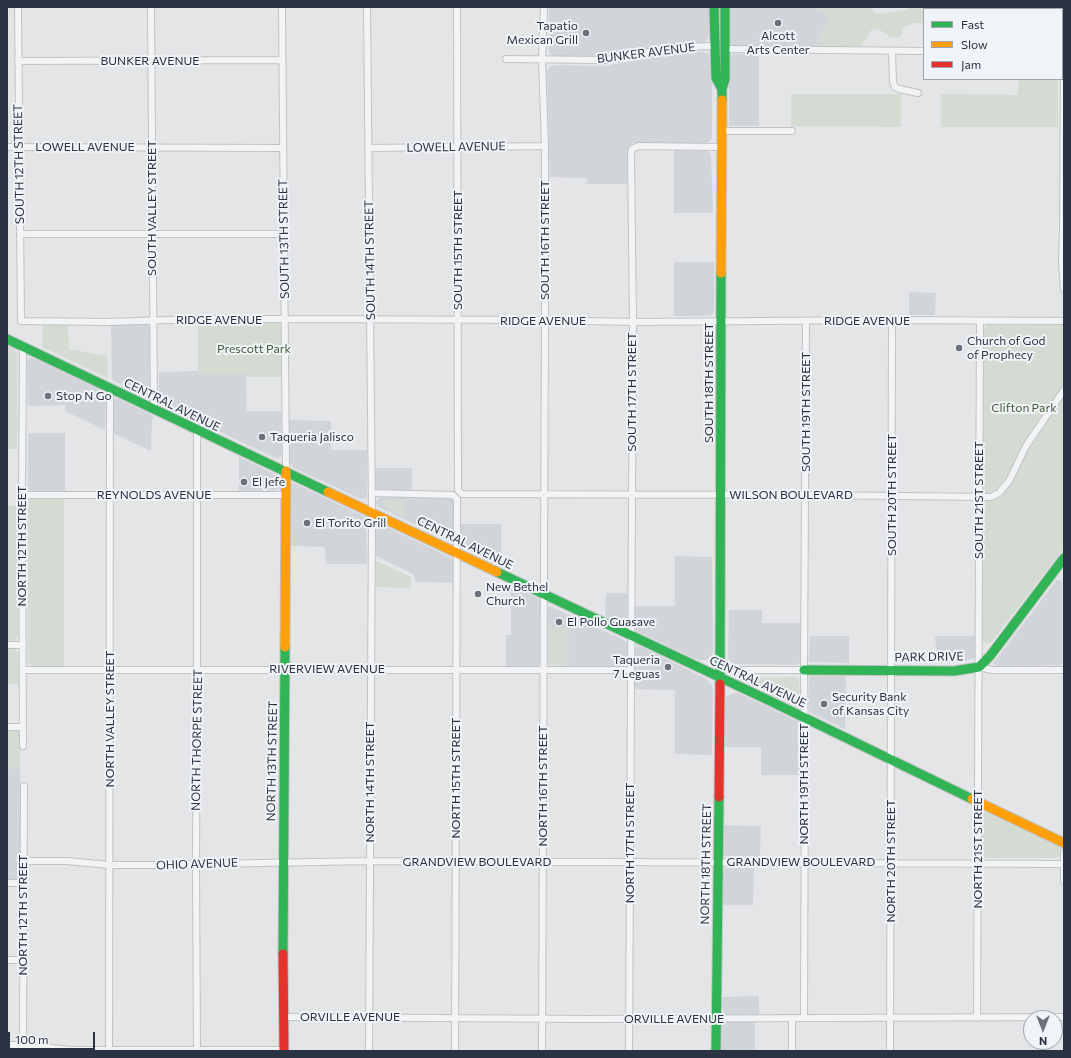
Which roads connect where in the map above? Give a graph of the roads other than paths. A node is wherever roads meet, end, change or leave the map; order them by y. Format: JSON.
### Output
{"nodes":[{"id":1,"x":18,"y":7,"type":"edge"},
{"id":2,"x":151,"y":7,"type":"edge"},
{"id":3,"x":282,"y":7,"type":"edge"},
{"id":4,"x":367,"y":7,"type":"edge"},
{"id":5,"x":457,"y":7,"type":"edge"},
{"id":6,"x":544,"y":7,"type":"edge"},
{"id":7,"x":714,"y":7,"type":"edge"},
{"id":8,"x":725,"y":7,"type":"edge"},
{"id":9,"x":715,"y":46,"type":"junction"},
{"id":10,"x":726,"y":50,"type":"junction"},
{"id":11,"x":892,"y":51,"type":"junction"},
{"id":12,"x":923,"y":51,"type":"edge"},
{"id":13,"x":1063,"y":52,"type":"edge"},
{"id":14,"x":282,"y":60,"type":"junction"},
{"id":15,"x":506,"y":60,"type":"dead end"},
{"id":16,"x":542,"y":60,"type":"junction"},
{"id":17,"x":18,"y":61,"type":"junction"},
{"id":18,"x":152,"y":61,"type":"junction"},
{"id":19,"x":1064,"y":66,"type":"edge"},
{"id":20,"x":722,"y":89,"type":"junction"},
{"id":21,"x":918,"y":93,"type":"dead end"},
{"id":22,"x":792,"y":130,"type":"dead end"},
{"id":23,"x":721,"y":131,"type":"junction"},
{"id":24,"x":1064,"y":143,"type":"edge"},
{"id":25,"x":458,"y":146,"type":"junction"},
{"id":26,"x":545,"y":146,"type":"junction"},
{"id":27,"x":7,"y":147,"type":"edge"},
{"id":28,"x":20,"y":147,"type":"junction"},
{"id":29,"x":152,"y":147,"type":"junction"},
{"id":30,"x":721,"y":147,"type":"junction"},
{"id":31,"x":283,"y":148,"type":"junction"},
{"id":32,"x":368,"y":148,"type":"junction"},
{"id":33,"x":20,"y":234,"type":"junction"},
{"id":34,"x":152,"y":234,"type":"junction"},
{"id":35,"x":283,"y":234,"type":"junction"},
{"id":36,"x":1064,"y":289,"type":"edge"},
{"id":37,"x":284,"y":319,"type":"junction"},
{"id":38,"x":153,"y":320,"type":"junction"},
{"id":39,"x":371,"y":320,"type":"junction"},
{"id":40,"x":545,"y":320,"type":"junction"},
{"id":41,"x":892,"y":320,"type":"junction"},
{"id":42,"x":21,"y":321,"type":"joint"},
{"id":43,"x":458,"y":321,"type":"junction"},
{"id":44,"x":806,"y":321,"type":"junction"},
{"id":45,"x":980,"y":321,"type":"junction"},
{"id":46,"x":1064,"y":321,"type":"edge"},
{"id":47,"x":632,"y":322,"type":"junction"},
{"id":48,"x":721,"y":322,"type":"junction"},
{"id":49,"x":7,"y":339,"type":"edge"},
{"id":50,"x":23,"y":346,"type":"junction"},
{"id":51,"x":110,"y":388,"type":"junction"},
{"id":52,"x":1064,"y":390,"type":"edge"},
{"id":53,"x":154,"y":408,"type":"junction"},
{"id":54,"x":197,"y":430,"type":"junction"},
{"id":55,"x":286,"y":471,"type":"junction"},
{"id":56,"x":460,"y":492,"type":"joint"},
{"id":57,"x":372,"y":493,"type":"junction"},
{"id":58,"x":22,"y":495,"type":"junction"},
{"id":59,"x":110,"y":495,"type":"junction"},
{"id":60,"x":197,"y":495,"type":"junction"},
{"id":61,"x":285,"y":495,"type":"junction"},
{"id":62,"x":545,"y":495,"type":"junction"},
{"id":63,"x":632,"y":495,"type":"junction"},
{"id":64,"x":720,"y":495,"type":"junction"},
{"id":65,"x":806,"y":495,"type":"junction"},
{"id":66,"x":892,"y":496,"type":"junction"},
{"id":67,"x":979,"y":497,"type":"junction"},
{"id":68,"x":372,"y":513,"type":"junction"},
{"id":69,"x":457,"y":552,"type":"junction"},
{"id":70,"x":1064,"y":558,"type":"edge"},
{"id":71,"x":544,"y":594,"type":"junction"},
{"id":72,"x":631,"y":636,"type":"junction"},
{"id":73,"x":7,"y":645,"type":"edge"},
{"id":74,"x":23,"y":645,"type":"junction"},
{"id":75,"x":979,"y":667,"type":"junction"},
{"id":76,"x":285,"y":669,"type":"junction"},
{"id":77,"x":370,"y":669,"type":"junction"},
{"id":78,"x":456,"y":669,"type":"junction"},
{"id":79,"x":23,"y":670,"type":"junction"},
{"id":80,"x":110,"y":670,"type":"junction"},
{"id":81,"x":198,"y":670,"type":"junction"},
{"id":82,"x":543,"y":670,"type":"junction"},
{"id":83,"x":630,"y":670,"type":"junction"},
{"id":84,"x":741,"y":670,"type":"dead end"},
{"id":85,"x":804,"y":670,"type":"junction"},
{"id":86,"x":892,"y":670,"type":"junction"},
{"id":87,"x":1064,"y":670,"type":"edge"},
{"id":88,"x":720,"y":678,"type":"junction"},
{"id":89,"x":979,"y":679,"type":"joint"},
{"id":90,"x":804,"y":718,"type":"junction"},
{"id":91,"x":7,"y":727,"type":"edge"},
{"id":92,"x":23,"y":727,"type":"junction"},
{"id":93,"x":23,"y":746,"type":"dead end"},
{"id":94,"x":891,"y":760,"type":"junction"},
{"id":95,"x":24,"y":786,"type":"dead end"},
{"id":96,"x":978,"y":802,"type":"junction"},
{"id":97,"x":1064,"y":843,"type":"edge"},
{"id":98,"x":1064,"y":853,"type":"edge"},
{"id":99,"x":24,"y":861,"type":"junction"},
{"id":100,"x":371,"y":861,"type":"junction"},
{"id":101,"x":455,"y":861,"type":"junction"},
{"id":102,"x":283,"y":862,"type":"junction"},
{"id":103,"x":543,"y":862,"type":"junction"},
{"id":104,"x":717,"y":862,"type":"junction"},
{"id":105,"x":891,"y":862,"type":"junction"},
{"id":106,"x":630,"y":863,"type":"junction"},
{"id":107,"x":804,"y":863,"type":"junction"},
{"id":108,"x":978,"y":863,"type":"junction"},
{"id":109,"x":1064,"y":864,"type":"edge"},
{"id":110,"x":109,"y":865,"type":"junction"},
{"id":111,"x":196,"y":865,"type":"junction"},
{"id":112,"x":1064,"y":882,"type":"edge"},
{"id":113,"x":7,"y":883,"type":"edge"},
{"id":114,"x":23,"y":883,"type":"junction"},
{"id":115,"x":7,"y":960,"type":"edge"},
{"id":116,"x":23,"y":960,"type":"junction"},
{"id":117,"x":284,"y":1017,"type":"junction"},
{"id":118,"x":369,"y":1017,"type":"junction"},
{"id":119,"x":1064,"y":1017,"type":"edge"},
{"id":120,"x":455,"y":1018,"type":"junction"},
{"id":121,"x":543,"y":1018,"type":"junction"},
{"id":122,"x":716,"y":1018,"type":"junction"},
{"id":123,"x":792,"y":1018,"type":"junction"},
{"id":124,"x":804,"y":1018,"type":"junction"},
{"id":125,"x":977,"y":1018,"type":"junction"},
{"id":126,"x":629,"y":1019,"type":"junction"},
{"id":127,"x":890,"y":1019,"type":"junction"},
{"id":128,"x":7,"y":1045,"type":"edge"},
{"id":129,"x":24,"y":1045,"type":"junction"},
{"id":130,"x":110,"y":1050,"type":"edge"},
{"id":131,"x":197,"y":1050,"type":"edge"},
{"id":132,"x":70,"y":1051,"type":"edge"},
{"id":133,"x":284,"y":1051,"type":"edge"},
{"id":134,"x":368,"y":1051,"type":"edge"},
{"id":135,"x":455,"y":1051,"type":"edge"},
{"id":136,"x":542,"y":1051,"type":"edge"},
{"id":137,"x":629,"y":1051,"type":"edge"},
{"id":138,"x":716,"y":1051,"type":"edge"},
{"id":139,"x":792,"y":1051,"type":"edge"},
{"id":140,"x":890,"y":1051,"type":"edge"}],
"edges":[{"from":1,"to":17,"type":"street","name":"SOUTH 12TH STREET"},
{"from":2,"to":18,"type":"street","name":"SOUTH VALLEY STREET"},
{"from":3,"to":14,"type":"street","name":"SOUTH 13TH STREET"},
{"from":4,"to":32,"type":"street","name":"SOUTH 14TH STREET"},
{"from":5,"to":25,"type":"street","name":"SOUTH 15TH STREET"},
{"from":6,"to":16,"type":"street","name":"SOUTH 16TH STREET"},
{"from":7,"to":9,"type":"main road","name":"SOUTH 18TH STREET"},
{"from":8,"to":10,"type":"main road","name":"SOUTH 18TH STREET"},
{"from":9,"to":16,"type":"street","name":"BUNKER AVENUE"},
{"from":9,"to":20,"type":"main road","name":"SOUTH 18TH STREET"},
{"from":10,"to":11,"type":"street"},
{"from":10,"to":20,"type":"main road","name":"SOUTH 18TH STREET"},
{"from":11,"to":12,"type":"street"},
{"from":11,"to":21,"type":"street"},
{"from":13,"to":19,"type":"street"},
{"from":14,"to":18,"type":"street","name":"BUNKER AVENUE"},
{"from":14,"to":31,"type":"street","name":"SOUTH 13TH STREET"},
{"from":15,"to":16,"type":"street","name":"BUNKER AVENUE"},
{"from":16,"to":26,"type":"street","name":"SOUTH 16TH STREET"},
{"from":17,"to":18,"type":"street","name":"BUNKER AVENUE"},
{"from":17,"to":28,"type":"street","name":"SOUTH 12TH STREET"},
{"from":18,"to":29,"type":"street","name":"SOUTH VALLEY STREET"},
{"from":19,"to":24,"type":"street"},
{"from":20,"to":23,"type":"main road","name":"SOUTH 18TH STREET"},
{"from":22,"to":23,"type":"street"},
{"from":23,"to":30,"type":"main road","name":"SOUTH 18TH STREET"},
{"from":24,"to":36,"type":"street"},
{"from":25,"to":26,"type":"street","name":"LOWELL AVENUE"},
{"from":25,"to":32,"type":"street","name":"LOWELL AVENUE"},
{"from":25,"to":43,"type":"street","name":"SOUTH 15TH STREET"},
{"from":26,"to":40,"type":"street","name":"SOUTH 16TH STREET"},
{"from":27,"to":28,"type":"street","name":"LOWELL AVENUE"},
{"from":28,"to":29,"type":"street","name":"LOWELL AVENUE"},
{"from":28,"to":33,"type":"street","name":"SOUTH 12TH STREET"},
{"from":29,"to":31,"type":"street","name":"LOWELL AVENUE"},
{"from":29,"to":34,"type":"street","name":"SOUTH VALLEY STREET"},
{"from":30,"to":47,"type":"street","name":"SOUTH 17TH STREET"},
{"from":30,"to":48,"type":"main road","name":"SOUTH 18TH STREET"},
{"from":31,"to":35,"type":"street","name":"SOUTH 13TH STREET"},
{"from":32,"to":39,"type":"street","name":"SOUTH 14TH STREET"},
{"from":33,"to":34,"type":"street"},
{"from":33,"to":42,"type":"street","name":"SOUTH 12TH STREET"},
{"from":34,"to":35,"type":"street"},
{"from":34,"to":38,"type":"street","name":"SOUTH VALLEY STREET"},
{"from":35,"to":37,"type":"street","name":"SOUTH 13TH STREET"},
{"from":37,"to":38,"type":"street","name":"RIDGE AVENUE"},
{"from":37,"to":39,"type":"street","name":"RIDGE AVENUE"},
{"from":37,"to":55,"type":"street","name":"SOUTH 13TH STREET"},
{"from":38,"to":42,"type":"street","name":"RIDGE AVENUE"},
{"from":38,"to":53,"type":"street","name":"SOUTH VALLEY STREET"},
{"from":39,"to":43,"type":"street","name":"RIDGE AVENUE"},
{"from":39,"to":57,"type":"street","name":"SOUTH 14TH STREET"},
{"from":40,"to":43,"type":"street","name":"RIDGE AVENUE"},
{"from":40,"to":47,"type":"street","name":"RIDGE AVENUE"},
{"from":40,"to":62,"type":"street","name":"SOUTH 16TH STREET"},
{"from":41,"to":44,"type":"street","name":"RIDGE AVENUE"},
{"from":41,"to":45,"type":"street","name":"RIDGE AVENUE"},
{"from":41,"to":66,"type":"street","name":"SOUTH 20TH STREET"},
{"from":43,"to":56,"type":"street","name":"SOUTH 15TH STREET"},
{"from":44,"to":48,"type":"street","name":"RIDGE AVENUE"},
{"from":44,"to":65,"type":"street","name":"SOUTH 19TH STREET"},
{"from":45,"to":46,"type":"street","name":"RIDGE AVENUE"},
{"from":45,"to":67,"type":"street","name":"SOUTH 21ST STREET"},
{"from":47,"to":48,"type":"street","name":"RIDGE AVENUE"},
{"from":47,"to":63,"type":"street","name":"SOUTH 17TH STREET"},
{"from":48,"to":64,"type":"main road","name":"SOUTH 18TH STREET"},
{"from":49,"to":50,"type":"main road","name":"CENTRAL AVENUE"},
{"from":50,"to":51,"type":"main road","name":"CENTRAL AVENUE"},
{"from":50,"to":58,"type":"street","name":"NORTH 12TH STREET"},
{"from":51,"to":53,"type":"main road","name":"CENTRAL AVENUE"},
{"from":51,"to":59,"type":"street","name":"NORTH VALLEY STREET"},
{"from":52,"to":67,"type":"street","name":"WILSON BOULEVARD"},
{"from":53,"to":54,"type":"main road","name":"CENTRAL AVENUE"},
{"from":54,"to":55,"type":"main road","name":"CENTRAL AVENUE"},
{"from":54,"to":60,"type":"street","name":"NORTH THORPE STREET"},
{"from":55,"to":61,"type":"main road","name":"NORTH 13TH STREET"},
{"from":55,"to":68,"type":"main road","name":"CENTRAL AVENUE"},
{"from":56,"to":62,"type":"street","name":"WILSON BOULEVARD"},
{"from":57,"to":68,"type":"street","name":"SOUTH 14TH STREET"},
{"from":57,"to":69,"type":"street"},
{"from":58,"to":59,"type":"street","name":"REYNOLDS AVENUE"},
{"from":58,"to":74,"type":"street","name":"NORTH 12TH STREET"},
{"from":59,"to":60,"type":"street","name":"REYNOLDS AVENUE"},
{"from":59,"to":80,"type":"street","name":"NORTH VALLEY STREET"},
{"from":60,"to":61,"type":"street","name":"REYNOLDS AVENUE"},
{"from":60,"to":81,"type":"street","name":"NORTH THORPE STREET"},
{"from":61,"to":76,"type":"main road","name":"NORTH 13TH STREET"},
{"from":62,"to":63,"type":"street","name":"WILSON BOULEVARD"},
{"from":62,"to":71,"type":"street","name":"SOUTH 16TH STREET"},
{"from":63,"to":64,"type":"street","name":"WILSON BOULEVARD"},
{"from":63,"to":72,"type":"street","name":"SOUTH 17TH STREET"},
{"from":64,"to":65,"type":"street","name":"WILSON BOULEVARD"},
{"from":64,"to":88,"type":"main road","name":"SOUTH 18TH STREET"},
{"from":65,"to":66,"type":"street","name":"WILSON BOULEVARD"},
{"from":65,"to":85,"type":"street","name":"SOUTH 19TH STREET"},
{"from":66,"to":67,"type":"street","name":"WILSON BOULEVARD"},
{"from":66,"to":86,"type":"street","name":"SOUTH 20TH STREET"},
{"from":67,"to":75,"type":"street","name":"SOUTH 21ST STREET"},
{"from":68,"to":69,"type":"main road","name":"CENTRAL AVENUE"},
{"from":68,"to":77,"type":"street","name":"NORTH 14TH STREET"},
{"from":69,"to":71,"type":"main road","name":"CENTRAL AVENUE"},
{"from":69,"to":78,"type":"street","name":"NORTH 15TH STREET"},
{"from":70,"to":75,"type":"main road","name":"PARK DRIVE"},
{"from":71,"to":72,"type":"main road","name":"CENTRAL AVENUE"},
{"from":71,"to":82,"type":"street","name":"NORTH 16TH STREET"},
{"from":72,"to":83,"type":"street","name":"NORTH 17TH STREET"},
{"from":72,"to":88,"type":"main road","name":"CENTRAL AVENUE"},
{"from":73,"to":74,"type":"street"},
{"from":74,"to":79,"type":"street","name":"NORTH 12TH STREET"},
{"from":75,"to":86,"type":"main road","name":"PARK DRIVE"},
{"from":75,"to":87,"type":"street"},
{"from":75,"to":89,"type":"street","name":"SOUTH 21ST STREET"},
{"from":76,"to":77,"type":"street","name":"RIVERVIEW AVENUE"},
{"from":76,"to":81,"type":"street","name":"RIVERVIEW AVENUE"},
{"from":76,"to":102,"type":"main road","name":"NORTH 13TH STREET"},
{"from":77,"to":78,"type":"street","name":"RIVERVIEW AVENUE"},
{"from":77,"to":100,"type":"street","name":"NORTH 14TH STREET"},
{"from":78,"to":82,"type":"street","name":"RIVERVIEW AVENUE"},
{"from":78,"to":101,"type":"street","name":"NORTH 15TH STREET"},
{"from":79,"to":80,"type":"street","name":"RIVERVIEW AVENUE"},
{"from":79,"to":92,"type":"street","name":"NORTH 12TH STREET"},
{"from":80,"to":81,"type":"street","name":"RIVERVIEW AVENUE"},
{"from":80,"to":110,"type":"street","name":"NORTH VALLEY STREET"},
{"from":81,"to":111,"type":"street","name":"NORTH THORPE STREET"},
{"from":82,"to":83,"type":"street","name":"RIVERVIEW AVENUE"},
{"from":82,"to":103,"type":"street","name":"NORTH 16TH STREET"},
{"from":83,"to":106,"type":"street","name":"NORTH 17TH STREET"},
{"from":84,"to":85,"type":"street","name":"PARK DRIVE"},
{"from":85,"to":86,"type":"main road","name":"PARK DRIVE"},
{"from":85,"to":90,"type":"street","name":"NORTH 19TH STREET"},
{"from":86,"to":94,"type":"street","name":"NORTH 20TH STREET"},
{"from":88,"to":90,"type":"main road","name":"CENTRAL AVENUE"},
{"from":88,"to":104,"type":"main road","name":"NORTH 18TH STREET"},
{"from":89,"to":96,"type":"street","name":"NORTH 21ST STREET"},
{"from":90,"to":94,"type":"main road","name":"CENTRAL AVENUE"},
{"from":90,"to":107,"type":"street","name":"NORTH 19TH STREET"},
{"from":91,"to":92,"type":"street"},
{"from":92,"to":93,"type":"street","name":"NORTH 12TH STREET"},
{"from":94,"to":96,"type":"main road","name":"CENTRAL AVENUE"},
{"from":94,"to":105,"type":"street","name":"NORTH 20TH STREET"},
{"from":95,"to":99,"type":"street","name":"NORTH 12TH STREET"},
{"from":96,"to":97,"type":"main road","name":"CENTRAL AVENUE"},
{"from":96,"to":108,"type":"street","name":"NORTH 21ST STREET"},
{"from":98,"to":109,"type":"street"},
{"from":99,"to":110,"type":"street","name":"OHIO AVENUE"},
{"from":99,"to":114,"type":"street","name":"NORTH 12TH STREET"},
{"from":100,"to":101,"type":"street","name":"GRANDVIEW BOULEVARD"},
{"from":100,"to":102,"type":"street","name":"OHIO AVENUE"},
{"from":100,"to":118,"type":"street","name":"NORTH 14TH STREET"},
{"from":101,"to":103,"type":"street","name":"GRANDVIEW BOULEVARD"},
{"from":101,"to":120,"type":"street","name":"NORTH 15TH STREET"},
{"from":102,"to":111,"type":"street","name":"OHIO AVENUE"},
{"from":102,"to":117,"type":"main road","name":"NORTH 13TH STREET"},
{"from":103,"to":106,"type":"street","name":"GRANDVIEW BOULEVARD"},
{"from":103,"to":121,"type":"street","name":"NORTH 16TH STREET"},
{"from":104,"to":106,"type":"street","name":"GRANDVIEW BOULEVARD"},
{"from":104,"to":107,"type":"street","name":"GRANDVIEW BOULEVARD"},
{"from":104,"to":122,"type":"main road","name":"NORTH 18TH STREET"},
{"from":105,"to":107,"type":"street","name":"GRANDVIEW BOULEVARD"},
{"from":105,"to":108,"type":"street","name":"GRANDVIEW BOULEVARD"},
{"from":105,"to":127,"type":"street","name":"NORTH 20TH STREET"},
{"from":106,"to":126,"type":"street","name":"NORTH 17TH STREET"},
{"from":107,"to":124,"type":"street","name":"NORTH 19TH STREET"},
{"from":108,"to":109,"type":"street","name":"GRANDVIEW BOULEVARD"},
{"from":108,"to":125,"type":"street","name":"NORTH 21ST STREET"},
{"from":109,"to":112,"type":"street"},
{"from":110,"to":111,"type":"street","name":"OHIO AVENUE"},
{"from":110,"to":130,"type":"street","name":"NORTH VALLEY STREET"},
{"from":111,"to":131,"type":"street","name":"NORTH THORPE STREET"},
{"from":113,"to":114,"type":"street"},
{"from":114,"to":116,"type":"street","name":"NORTH 12TH STREET"},
{"from":115,"to":116,"type":"street"},
{"from":116,"to":129,"type":"street","name":"NORTH 12TH STREET"},
{"from":117,"to":118,"type":"street","name":"ORVILLE AVENUE"},
{"from":117,"to":133,"type":"main road","name":"NORTH 13TH STREET"},
{"from":118,"to":120,"type":"street","name":"ORVILLE AVENUE"},
{"from":118,"to":134,"type":"street","name":"NORTH 14TH STREET"},
{"from":119,"to":125,"type":"street","name":"ORVILLE AVENUE"},
{"from":120,"to":121,"type":"street","name":"ORVILLE AVENUE"},
{"from":120,"to":135,"type":"street","name":"NORTH 15TH STREET"},
{"from":121,"to":126,"type":"street","name":"ORVILLE AVENUE"},
{"from":121,"to":136,"type":"street","name":"NORTH 16TH STREET"},
{"from":122,"to":123,"type":"street","name":"ORVILLE AVENUE"},
{"from":122,"to":126,"type":"street","name":"ORVILLE AVENUE"},
{"from":122,"to":138,"type":"main road","name":"NORTH 18TH STREET"},
{"from":123,"to":124,"type":"street","name":"ORVILLE AVENUE"},
{"from":123,"to":139,"type":"street"},
{"from":124,"to":127,"type":"street","name":"ORVILLE AVENUE"},
{"from":125,"to":127,"type":"street","name":"ORVILLE AVENUE"},
{"from":126,"to":137,"type":"street","name":"NORTH 17TH STREET"},
{"from":127,"to":140,"type":"street","name":"NORTH 20TH STREET"},
{"from":128,"to":129,"type":"street"},
{"from":129,"to":132,"type":"street"},
{"from":130,"to":131,"type":"street"},
{"from":130,"to":132,"type":"street"},
{"from":131,"to":133,"type":"street"}]}
